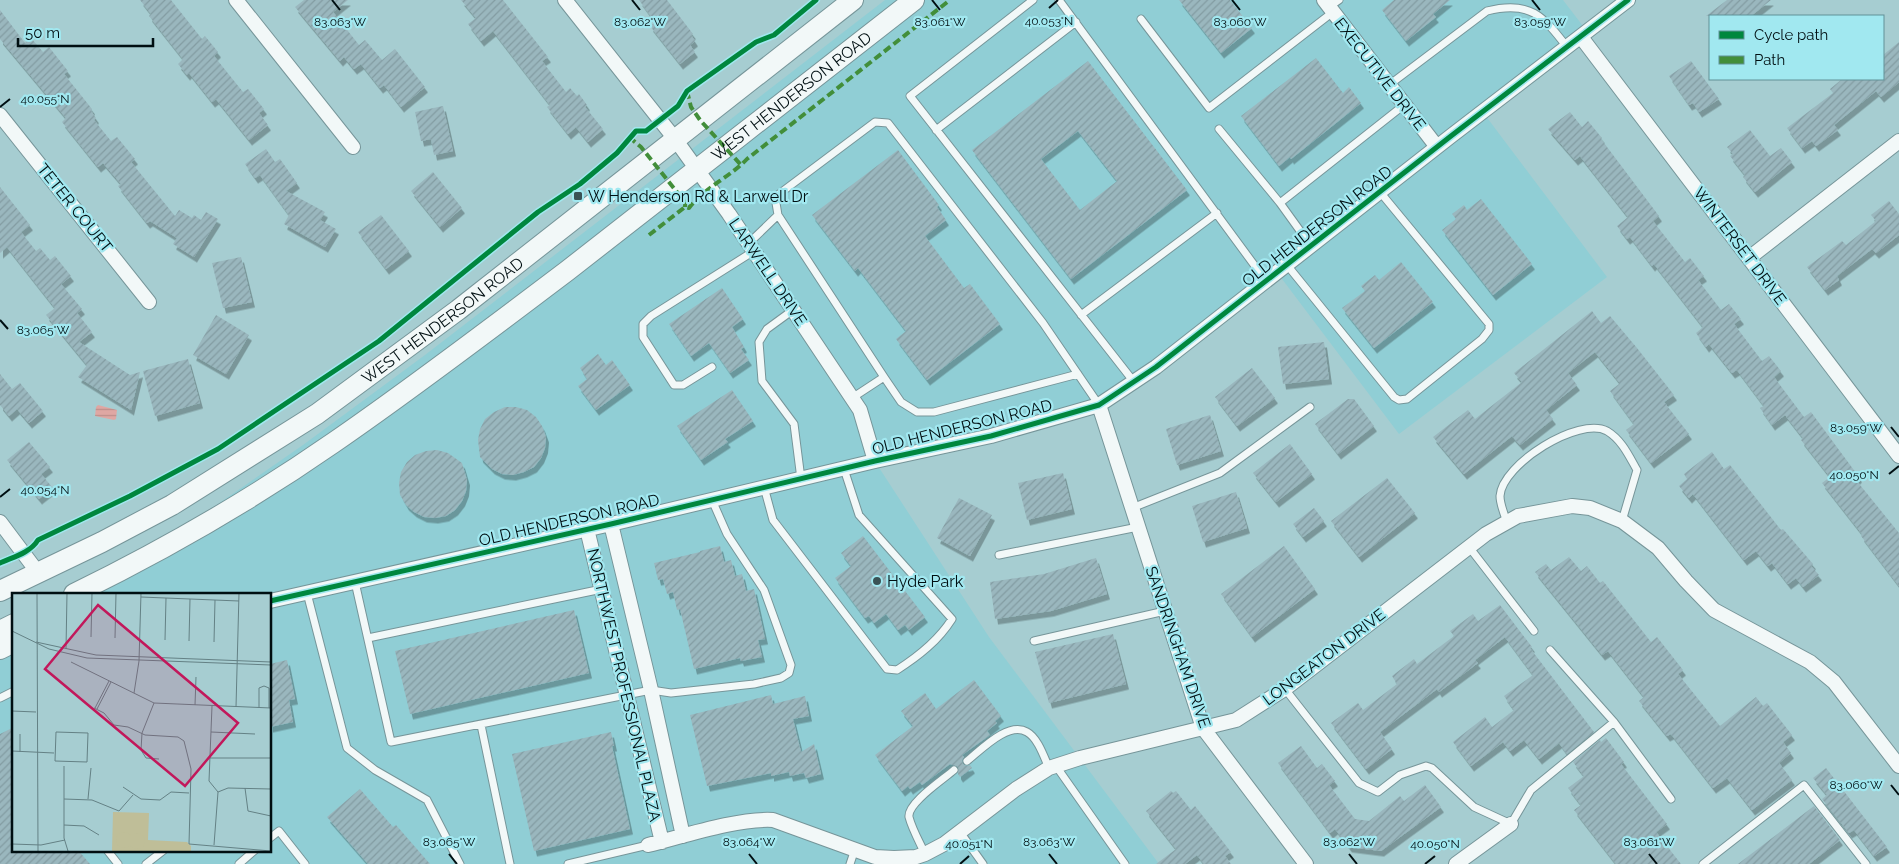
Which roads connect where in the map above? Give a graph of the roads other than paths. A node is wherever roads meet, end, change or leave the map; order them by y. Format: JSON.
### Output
{"nodes":[{"id":1,"x":236,"y":0,"type":"edge"},
{"id":2,"x":565,"y":0,"type":"edge"},
{"id":3,"x":853,"y":0,"type":"edge"},
{"id":4,"x":914,"y":0,"type":"edge"},
{"id":5,"x":1033,"y":0,"type":"edge"},
{"id":6,"x":1059,"y":0,"type":"edge"},
{"id":7,"x":1628,"y":0,"type":"edge"},
{"id":8,"x":1331,"y":5,"type":"edge"},
{"id":9,"x":1141,"y":19,"type":"dead end"},
{"id":10,"x":1076,"y":22,"type":"junction"},
{"id":11,"x":1581,"y":37,"type":"junction"},
{"id":12,"x":1567,"y":47,"type":"junction"},
{"id":13,"x":1389,"y":85,"type":"junction"},
{"id":14,"x":1404,"y":105,"type":"junction"},
{"id":15,"x":0,"y":115,"type":"edge"},
{"id":16,"x":1219,"y":129,"type":"dead end"},
{"id":17,"x":936,"y":130,"type":"junction"},
{"id":18,"x":675,"y":139,"type":"junction"},
{"id":19,"x":1899,"y":141,"type":"edge"},
{"id":20,"x":353,"y":147,"type":"dead end"},
{"id":21,"x":1437,"y":147,"type":"junction"},
{"id":22,"x":697,"y":169,"type":"junction"},
{"id":23,"x":1380,"y":192,"type":"junction"},
{"id":24,"x":1280,"y":203,"type":"junction"},
{"id":25,"x":1217,"y":213,"type":"junction"},
{"id":26,"x":778,"y":215,"type":"junction"},
{"id":27,"x":1311,"y":246,"type":"junction"},
{"id":28,"x":751,"y":247,"type":"junction"},
{"id":29,"x":1749,"y":258,"type":"junction"},
{"id":30,"x":1287,"y":265,"type":"junction"},
{"id":31,"x":1266,"y":281,"type":"junction"},
{"id":32,"x":149,"y":302,"type":"dead end"},
{"id":33,"x":793,"y":310,"type":"junction"},
{"id":34,"x":1081,"y":315,"type":"junction"},
{"id":35,"x":712,"y":367,"type":"dead end"},
{"id":36,"x":1078,"y":374,"type":"junction"},
{"id":37,"x":884,"y":377,"type":"junction"},
{"id":38,"x":1134,"y":382,"type":"junction"},
{"id":39,"x":852,"y":398,"type":"junction"},
{"id":40,"x":1099,"y":404,"type":"junction"},
{"id":41,"x":1310,"y":407,"type":"dead end"},
{"id":42,"x":1899,"y":456,"type":"edge"},
{"id":43,"x":875,"y":461,"type":"junction"},
{"id":44,"x":844,"y":469,"type":"junction"},
{"id":45,"x":801,"y":479,"type":"junction"},
{"id":46,"x":764,"y":487,"type":"junction"},
{"id":47,"x":712,"y":500,"type":"junction"},
{"id":48,"x":1132,"y":508,"type":"junction"},
{"id":49,"x":1622,"y":521,"type":"junction"},
{"id":50,"x":0,"y":522,"type":"edge"},
{"id":51,"x":1507,"y":522,"type":"junction"},
{"id":52,"x":611,"y":524,"type":"junction"},
{"id":53,"x":1138,"y":527,"type":"junction"},
{"id":54,"x":587,"y":529,"type":"junction"},
{"id":55,"x":1468,"y":547,"type":"junction"},
{"id":56,"x":999,"y":555,"type":"dead end"},
{"id":57,"x":39,"y":574,"type":"junction"},
{"id":58,"x":355,"y":582,"type":"junction"},
{"id":59,"x":602,"y":589,"type":"junction"},
{"id":60,"x":0,"y":591,"type":"edge"},
{"id":61,"x":76,"y":593,"type":"edge"},
{"id":62,"x":307,"y":593,"type":"junction"},
{"id":63,"x":271,"y":601,"type":"edge"},
{"id":64,"x":1165,"y":611,"type":"junction"},
{"id":65,"x":12,"y":625,"type":"edge"},
{"id":66,"x":0,"y":631,"type":"edge"},
{"id":67,"x":1534,"y":631,"type":"dead end"},
{"id":68,"x":368,"y":638,"type":"junction"},
{"id":69,"x":1034,"y":641,"type":"dead end"},
{"id":70,"x":12,"y":643,"type":"edge"},
{"id":71,"x":0,"y":649,"type":"edge"},
{"id":72,"x":1550,"y":650,"type":"dead end"},
{"id":73,"x":1285,"y":689,"type":"junction"},
{"id":74,"x":651,"y":690,"type":"junction"},
{"id":75,"x":12,"y":692,"type":"edge"},
{"id":76,"x":627,"y":696,"type":"junction"},
{"id":77,"x":0,"y":698,"type":"edge"},
{"id":78,"x":1614,"y":722,"type":"junction"},
{"id":79,"x":481,"y":724,"type":"junction"},
{"id":80,"x":1203,"y":728,"type":"junction"},
{"id":81,"x":967,"y":761,"type":"dead end"},
{"id":82,"x":1899,"y":766,"type":"edge"},
{"id":83,"x":1053,"y":767,"type":"junction"},
{"id":84,"x":954,"y":770,"type":"dead end"},
{"id":85,"x":1671,"y":799,"type":"dead end"},
{"id":86,"x":1511,"y":824,"type":"junction"},
{"id":87,"x":960,"y":832,"type":"junction"},
{"id":88,"x":683,"y":836,"type":"junction"},
{"id":89,"x":271,"y":837,"type":"edge"},
{"id":90,"x":655,"y":844,"type":"junction"},
{"id":91,"x":855,"y":849,"type":"junction"},
{"id":92,"x":109,"y":852,"type":"edge"},
{"id":93,"x":161,"y":852,"type":"edge"},
{"id":94,"x":254,"y":852,"type":"edge"},
{"id":95,"x":925,"y":854,"type":"junction"},
{"id":96,"x":118,"y":864,"type":"edge"},
{"id":97,"x":146,"y":864,"type":"edge"},
{"id":98,"x":239,"y":864,"type":"edge"},
{"id":99,"x":305,"y":864,"type":"edge"},
{"id":100,"x":460,"y":864,"type":"edge"},
{"id":101,"x":510,"y":864,"type":"edge"},
{"id":102,"x":568,"y":864,"type":"edge"},
{"id":103,"x":850,"y":864,"type":"edge"},
{"id":104,"x":984,"y":864,"type":"edge"},
{"id":105,"x":1125,"y":864,"type":"edge"},
{"id":106,"x":1306,"y":864,"type":"edge"},
{"id":107,"x":1456,"y":864,"type":"edge"},
{"id":108,"x":1702,"y":864,"type":"edge"},
{"id":109,"x":1866,"y":864,"type":"edge"}],
"edges":[{"from":1,"to":20,"type":"street"},
{"from":2,"to":18,"type":"street","name":"LARWELL DRIVE"},
{"from":3,"to":18,"type":"main road","name":"WEST HENDERSON ROAD"},
{"from":4,"to":22,"type":"main road","name":"WEST HENDERSON ROAD"},
{"from":5,"to":17,"type":"lane"},
{"from":6,"to":10,"type":"lane"},
{"from":7,"to":11,"type":"street","name":"OLD HENDERSON ROAD"},
{"from":8,"to":9,"type":"lane"},
{"from":8,"to":13,"type":"street","name":"EXECUTIVE DRIVE"},
{"from":10,"to":17,"type":"lane"},
{"from":10,"to":25,"type":"lane"},
{"from":11,"to":12,"type":"street","name":"OLD HENDERSON ROAD"},
{"from":11,"to":29,"type":"street","name":"WINTERSET DRIVE"},
{"from":12,"to":13,"type":"lane"},
{"from":12,"to":21,"type":"street","name":"OLD HENDERSON ROAD"},
{"from":13,"to":14,"type":"street","name":"EXECUTIVE DRIVE"},
{"from":14,"to":21,"type":"street","name":"EXECUTIVE DRIVE"},
{"from":14,"to":24,"type":"lane"},
{"from":15,"to":32,"type":"street","name":"TETER COURT"},
{"from":16,"to":24,"type":"lane"},
{"from":17,"to":34,"type":"lane"},
{"from":18,"to":22,"type":"street","name":"LARWELL DRIVE"},
{"from":18,"to":57,"type":"main road","name":"WEST HENDERSON ROAD"},
{"from":19,"to":29,"type":"street"},
{"from":21,"to":23,"type":"street","name":"OLD HENDERSON ROAD"},
{"from":22,"to":28,"type":"street","name":"LARWELL DRIVE"},
{"from":22,"to":61,"type":"main road","name":"WEST HENDERSON ROAD"},
{"from":23,"to":27,"type":"street","name":"OLD HENDERSON ROAD"},
{"from":23,"to":30,"type":"lane"},
{"from":24,"to":27,"type":"lane"},
{"from":25,"to":31,"type":"lane"},
{"from":25,"to":34,"type":"lane"},
{"from":26,"to":28,"type":"lane"},
{"from":26,"to":36,"type":"lane"},
{"from":26,"to":37,"type":"lane"},
{"from":27,"to":30,"type":"street","name":"OLD HENDERSON ROAD"},
{"from":28,"to":33,"type":"street","name":"LARWELL DRIVE"},
{"from":28,"to":35,"type":"lane"},
{"from":29,"to":42,"type":"street","name":"WINTERSET DRIVE"},
{"from":30,"to":31,"type":"street","name":"OLD HENDERSON ROAD"},
{"from":31,"to":38,"type":"street","name":"OLD HENDERSON ROAD"},
{"from":33,"to":39,"type":"street","name":"LARWELL DRIVE"},
{"from":33,"to":45,"type":"lane"},
{"from":34,"to":38,"type":"lane"},
{"from":36,"to":37,"type":"lane"},
{"from":36,"to":40,"type":"lane"},
{"from":37,"to":39,"type":"lane"},
{"from":38,"to":40,"type":"street","name":"OLD HENDERSON ROAD"},
{"from":39,"to":43,"type":"street","name":"LARWELL DRIVE"},
{"from":40,"to":43,"type":"street","name":"OLD HENDERSON ROAD"},
{"from":40,"to":48,"type":"street","name":"SANDRINGHAM DRIVE"},
{"from":41,"to":48,"type":"lane"},
{"from":43,"to":44,"type":"street","name":"OLD HENDERSON ROAD"},
{"from":44,"to":45,"type":"street","name":"OLD HENDERSON ROAD"},
{"from":44,"to":46,"type":"lane"},
{"from":45,"to":46,"type":"street","name":"OLD HENDERSON ROAD"},
{"from":46,"to":47,"type":"street","name":"OLD HENDERSON ROAD"},
{"from":47,"to":52,"type":"street","name":"OLD HENDERSON ROAD"},
{"from":47,"to":74,"type":"lane"},
{"from":48,"to":53,"type":"street","name":"SANDRINGHAM DRIVE"},
{"from":49,"to":51,"type":"street","name":"LONGEATON DRIVE"},
{"from":49,"to":51,"type":"lane"},
{"from":49,"to":82,"type":"street","name":"LONGEATON DRIVE"},
{"from":50,"to":57,"type":"street"},
{"from":51,"to":55,"type":"street","name":"LONGEATON DRIVE"},
{"from":52,"to":54,"type":"street","name":"OLD HENDERSON ROAD"},
{"from":52,"to":74,"type":"street","name":"NORTHWEST PROFESSIONAL PLAZA"},
{"from":53,"to":56,"type":"lane"},
{"from":53,"to":64,"type":"street","name":"SANDRINGHAM DRIVE"},
{"from":54,"to":58,"type":"street","name":"OLD HENDERSON ROAD"},
{"from":54,"to":59,"type":"street","name":"NORTHWEST PROFESSIONAL PLAZA"},
{"from":55,"to":67,"type":"lane"},
{"from":55,"to":73,"type":"street","name":"LONGEATON DRIVE"},
{"from":57,"to":60,"type":"main road","name":"WEST HENDERSON ROAD"},
{"from":58,"to":62,"type":"street","name":"OLD HENDERSON ROAD"},
{"from":58,"to":68,"type":"lane"},
{"from":59,"to":68,"type":"lane"},
{"from":59,"to":76,"type":"street","name":"NORTHWEST PROFESSIONAL PLAZA"},
{"from":62,"to":63,"type":"street","name":"OLD HENDERSON ROAD"},
{"from":62,"to":100,"type":"lane"},
{"from":64,"to":69,"type":"lane"},
{"from":64,"to":80,"type":"street","name":"SANDRINGHAM DRIVE"},
{"from":65,"to":66,"type":"main road"},
{"from":68,"to":79,"type":"lane"},
{"from":70,"to":71,"type":"main road"},
{"from":72,"to":78,"type":"lane"},
{"from":73,"to":80,"type":"street","name":"LONGEATON DRIVE"},
{"from":73,"to":86,"type":"lane"},
{"from":74,"to":76,"type":"lane"},
{"from":74,"to":88,"type":"street","name":"NORTHWEST PROFESSIONAL PLAZA"},
{"from":75,"to":77,"type":"lane"},
{"from":76,"to":79,"type":"lane"},
{"from":76,"to":90,"type":"street","name":"NORTHWEST PROFESSIONAL PLAZA"},
{"from":78,"to":85,"type":"lane"},
{"from":78,"to":86,"type":"lane"},
{"from":79,"to":101,"type":"lane"},
{"from":80,"to":83,"type":"street","name":"LONGEATON DRIVE"},
{"from":80,"to":106,"type":"street","name":"SANDRINGHAM DRIVE"},
{"from":81,"to":83,"type":"lane"},
{"from":83,"to":87,"type":"street","name":"NORTHWEST PROFESSIONAL PLAZA"},
{"from":83,"to":105,"type":"lane"},
{"from":84,"to":95,"type":"lane"},
{"from":86,"to":107,"type":"street"},
{"from":87,"to":95,"type":"street","name":"NORTHWEST PROFESSIONAL PLAZA"},
{"from":87,"to":104,"type":"lane"},
{"from":88,"to":90,"type":"street","name":"NORTHWEST PROFESSIONAL PLAZA"},
{"from":88,"to":91,"type":"street","name":"NORTHWEST PROFESSIONAL PLAZA"},
{"from":89,"to":99,"type":"lane"},
{"from":90,"to":102,"type":"lane"},
{"from":91,"to":95,"type":"street","name":"NORTHWEST PROFESSIONAL PLAZA"},
{"from":91,"to":103,"type":"lane"},
{"from":92,"to":96,"type":"lane"},
{"from":93,"to":97,"type":"lane"},
{"from":94,"to":98,"type":"lane"},
{"from":108,"to":109,"type":"lane"}]}
